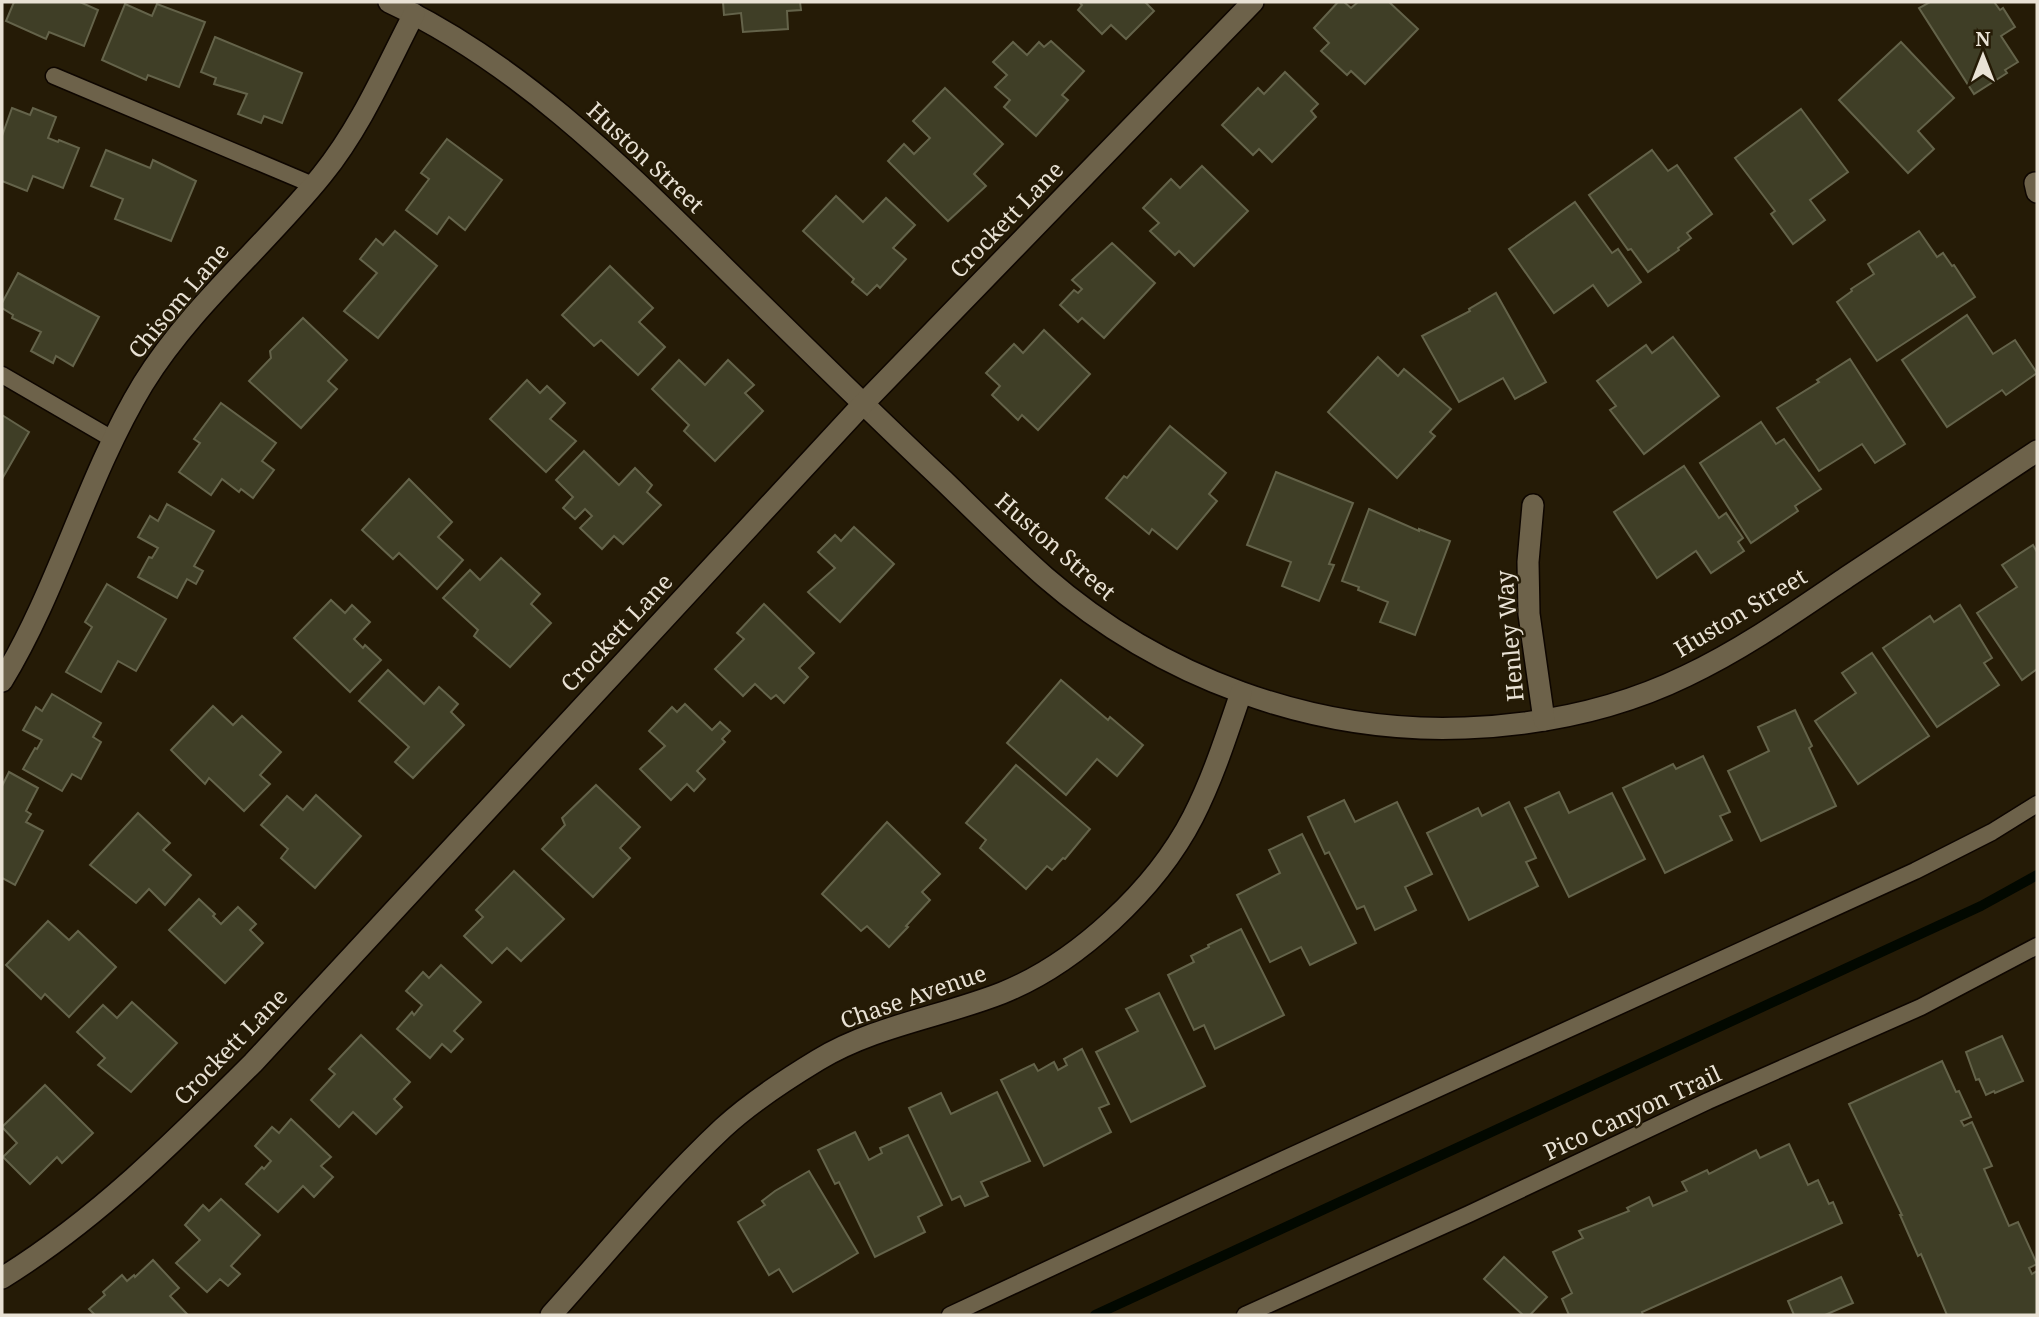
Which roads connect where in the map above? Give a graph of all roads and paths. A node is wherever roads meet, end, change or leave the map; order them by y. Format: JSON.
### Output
{"nodes":[{"id":1,"x":389,"y":2,"type":"edge"},
{"id":2,"x":1253,"y":2,"type":"edge"},
{"id":3,"x":414,"y":14,"type":"junction"},
{"id":4,"x":54,"y":76,"type":"dead end"},
{"id":5,"x":313,"y":185,"type":"junction"},
{"id":6,"x":2,"y":375,"type":"edge"},
{"id":7,"x":863,"y":404,"type":"junction"},
{"id":8,"x":114,"y":440,"type":"junction"},
{"id":9,"x":2037,"y":451,"type":"edge"},
{"id":10,"x":1533,"y":505,"type":"dead end"},
{"id":11,"x":4,"y":675,"type":"edge"},
{"id":12,"x":1241,"y":693,"type":"junction"},
{"id":13,"x":1544,"y":720,"type":"junction"},
{"id":14,"x":2037,"y":804,"type":"edge"},
{"id":15,"x":2037,"y":946,"type":"edge"},
{"id":16,"x":2,"y":1278,"type":"edge"},
{"id":17,"x":551,"y":1315,"type":"edge"},
{"id":18,"x":950,"y":1315,"type":"edge"},
{"id":19,"x":1245,"y":1315,"type":"edge"}],
"edges":[{"from":1,"to":3,"type":"street","name":"Huston Street"},
{"from":2,"to":7,"type":"street","name":"Crockett Lane"},
{"from":3,"to":5,"type":"street","name":"Chisom Lane"},
{"from":3,"to":7,"type":"street","name":"Huston Street"},
{"from":4,"to":5,"type":"lane"},
{"from":5,"to":8,"type":"street","name":"Chisom Lane"},
{"from":6,"to":8,"type":"lane"},
{"from":7,"to":12,"type":"street","name":"Huston Street"},
{"from":7,"to":16,"type":"street","name":"Crockett Lane"},
{"from":8,"to":11,"type":"street","name":"Chisom Lane"},
{"from":9,"to":13,"type":"street","name":"Huston Street"},
{"from":10,"to":13,"type":"street","name":"Henley Way"},
{"from":12,"to":13,"type":"street","name":"Huston Street"},
{"from":12,"to":17,"type":"street","name":"Chase Avenue"},
{"from":14,"to":18,"type":"lane"},
{"from":15,"to":19,"type":"lane","name":"Pico Canyon Trail"}]}
